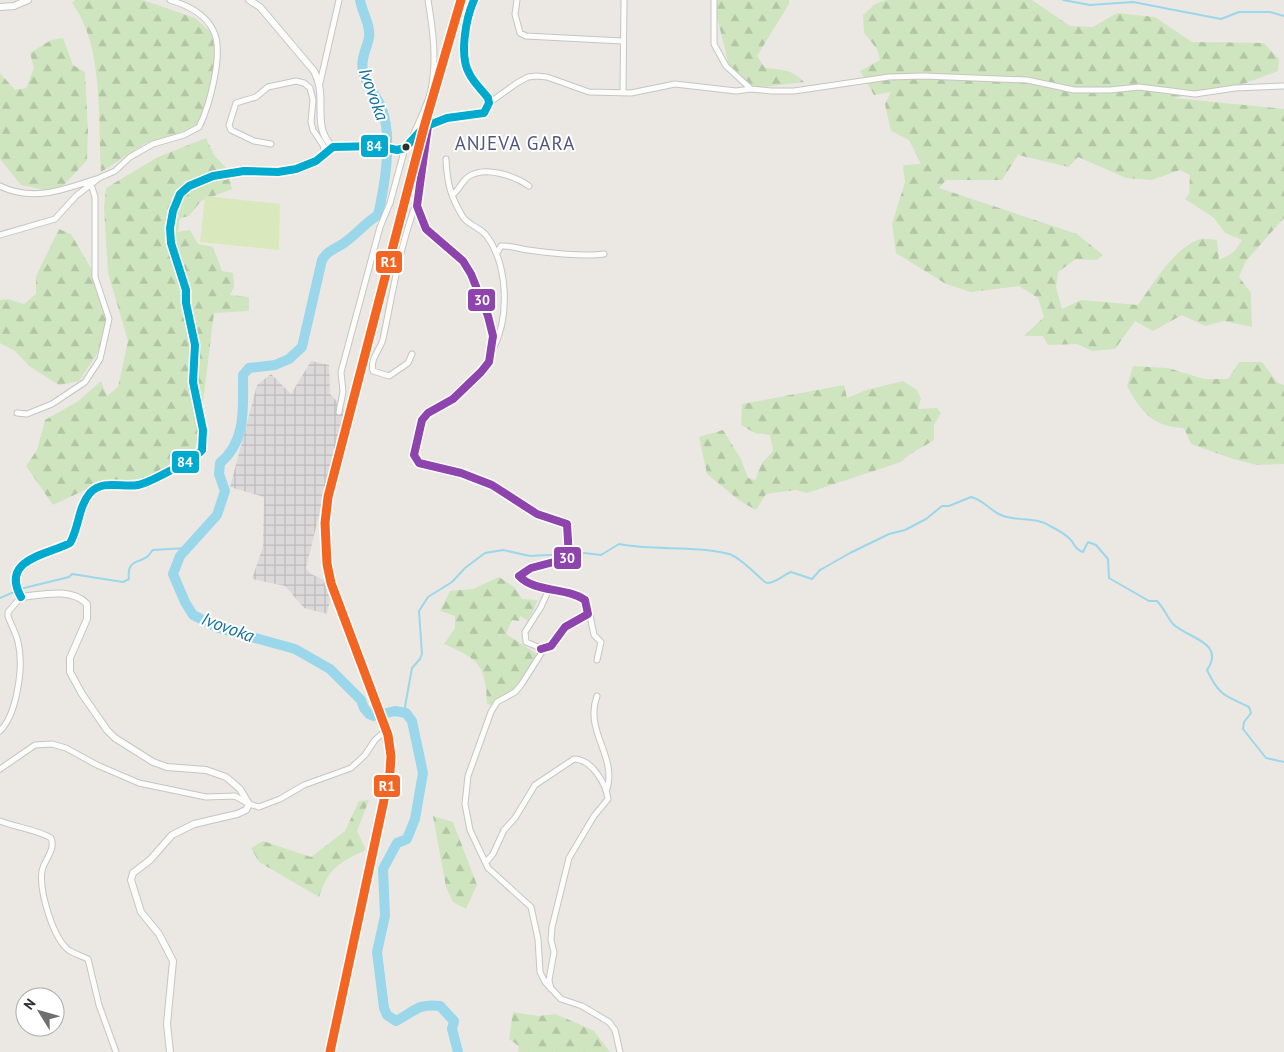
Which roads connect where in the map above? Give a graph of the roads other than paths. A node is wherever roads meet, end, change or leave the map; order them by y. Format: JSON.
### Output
{"nodes":[{"id":1,"x":28,"y":0,"type":"edge"},
{"id":2,"x":170,"y":0,"type":"edge"},
{"id":3,"x":249,"y":0,"type":"edge"},
{"id":4,"x":339,"y":0,"type":"edge"},
{"id":5,"x":428,"y":0,"type":"edge"},
{"id":6,"x":474,"y":0,"type":"edge"},
{"id":7,"x":517,"y":0,"type":"edge"},
{"id":8,"x":624,"y":0,"type":"edge"},
{"id":9,"x":714,"y":0,"type":"edge"},
{"id":10,"x":0,"y":7,"type":"edge"},
{"id":11,"x":622,"y":41,"type":"junction"},
{"id":12,"x":320,"y":83,"type":"junction"},
{"id":13,"x":1284,"y":86,"type":"edge"},
{"id":14,"x":751,"y":89,"type":"junction"},
{"id":15,"x":623,"y":92,"type":"junction"},
{"id":16,"x":489,"y":103,"type":"junction"},
{"id":17,"x":428,"y":126,"type":"junction"},
{"id":18,"x":412,"y":139,"type":"junction"},
{"id":19,"x":270,"y":144,"type":"dead end"},
{"id":20,"x":333,"y":147,"type":"junction"},
{"id":21,"x":405,"y":148,"type":"junction"},
{"id":22,"x":324,"y":154,"type":"junction"},
{"id":23,"x":446,"y":159,"type":"dead end"},
{"id":24,"x":99,"y":178,"type":"junction"},
{"id":25,"x":91,"y":184,"type":"junction"},
{"id":26,"x":0,"y":186,"type":"edge"},
{"id":27,"x":529,"y":186,"type":"dead end"},
{"id":28,"x":452,"y":195,"type":"junction"},
{"id":29,"x":416,"y":203,"type":"junction"},
{"id":30,"x":0,"y":235,"type":"edge"},
{"id":31,"x":497,"y":253,"type":"junction"},
{"id":32,"x":604,"y":254,"type":"dead end"},
{"id":33,"x":492,"y":351,"type":"junction"},
{"id":34,"x":412,"y":354,"type":"dead end"},
{"id":35,"x":339,"y":412,"type":"dead end"},
{"id":36,"x":17,"y":414,"type":"dead end"},
{"id":37,"x":549,"y":589,"type":"junction"},
{"id":38,"x":20,"y":596,"type":"junction"},
{"id":39,"x":589,"y":610,"type":"junction"},
{"id":40,"x":541,"y":649,"type":"junction"},
{"id":41,"x":597,"y":660,"type":"dead end"},
{"id":42,"x":597,"y":696,"type":"dead end"},
{"id":43,"x":0,"y":731,"type":"edge"},
{"id":44,"x":384,"y":732,"type":"dead end"},
{"id":45,"x":0,"y":769,"type":"edge"},
{"id":46,"x":606,"y":789,"type":"junction"},
{"id":47,"x":248,"y":804,"type":"junction"},
{"id":48,"x":0,"y":821,"type":"edge"},
{"id":49,"x":486,"y":862,"type":"junction"},
{"id":50,"x":552,"y":992,"type":"junction"},
{"id":51,"x":116,"y":1052,"type":"edge"},
{"id":52,"x":170,"y":1052,"type":"edge"},
{"id":53,"x":620,"y":1052,"type":"edge"}],
"edges":[{"from":1,"to":10,"type":"street"},
{"from":2,"to":24,"type":"street"},
{"from":3,"to":12,"type":"street"},
{"from":4,"to":12,"type":"street"},
{"from":5,"to":18,"type":"street"},
{"from":6,"to":16,"type":"street"},
{"from":7,"to":11,"type":"street"},
{"from":8,"to":11,"type":"street"},
{"from":9,"to":14,"type":"street"},
{"from":11,"to":15,"type":"street"},
{"from":12,"to":20,"type":"street"},
{"from":13,"to":14,"type":"street"},
{"from":14,"to":15,"type":"street"},
{"from":15,"to":16,"type":"street"},
{"from":16,"to":17,"type":"street"},
{"from":17,"to":18,"type":"street"},
{"from":17,"to":29,"type":"street"},
{"from":18,"to":21,"type":"street"},
{"from":19,"to":22,"type":"street"},
{"from":20,"to":21,"type":"street"},
{"from":20,"to":22,"type":"street"},
{"from":21,"to":35,"type":"street"},
{"from":22,"to":38,"type":"street"},
{"from":23,"to":28,"type":"street"},
{"from":24,"to":25,"type":"street"},
{"from":24,"to":26,"type":"street"},
{"from":25,"to":30,"type":"street"},
{"from":25,"to":36,"type":"street"},
{"from":27,"to":28,"type":"street"},
{"from":28,"to":31,"type":"street"},
{"from":29,"to":33,"type":"street"},
{"from":29,"to":34,"type":"street"},
{"from":31,"to":32,"type":"street"},
{"from":31,"to":33,"type":"street"},
{"from":33,"to":37,"type":"street"},
{"from":37,"to":39,"type":"street"},
{"from":37,"to":40,"type":"street"},
{"from":38,"to":43,"type":"street"},
{"from":38,"to":47,"type":"street"},
{"from":39,"to":40,"type":"street"},
{"from":39,"to":41,"type":"street"},
{"from":40,"to":49,"type":"street"},
{"from":42,"to":46,"type":"street"},
{"from":44,"to":47,"type":"street"},
{"from":45,"to":47,"type":"street"},
{"from":46,"to":49,"type":"street"},
{"from":46,"to":50,"type":"street"},
{"from":47,"to":52,"type":"street"},
{"from":48,"to":51,"type":"street"},
{"from":49,"to":50,"type":"street"},
{"from":50,"to":53,"type":"street"}]}
